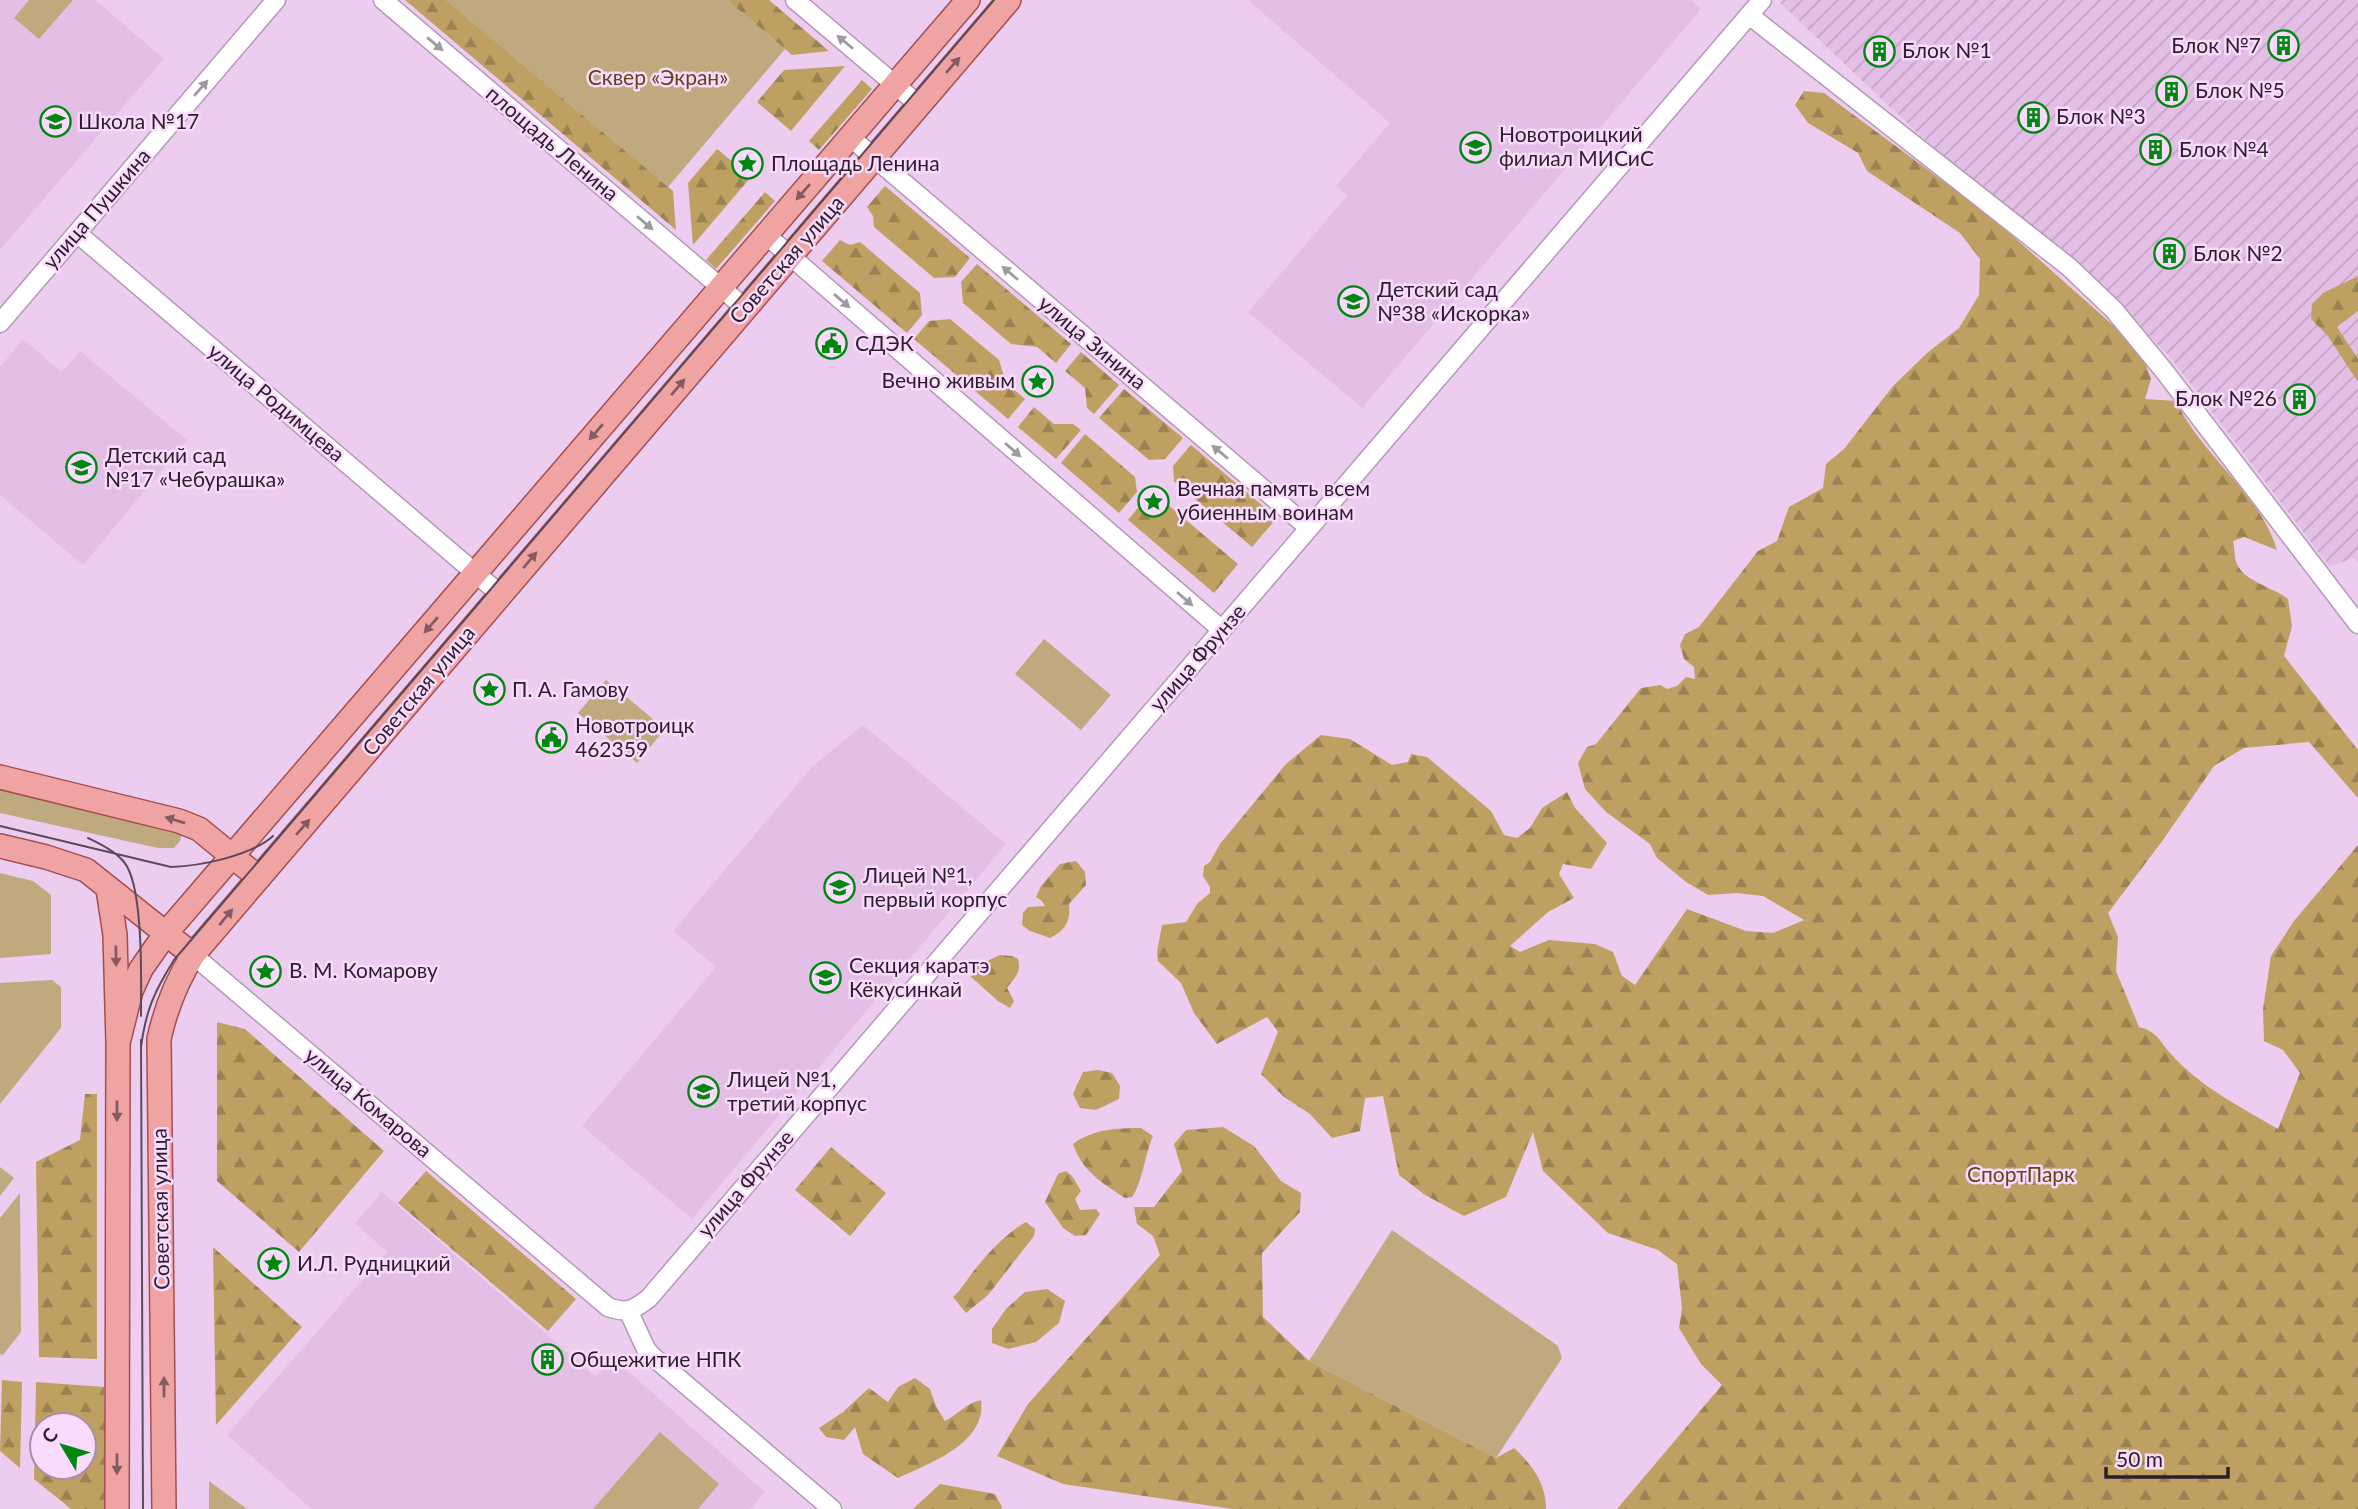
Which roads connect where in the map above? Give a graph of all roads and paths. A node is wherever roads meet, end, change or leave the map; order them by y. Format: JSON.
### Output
{"nodes":[{"id":1,"x":276,"y":0,"type":"edge"},
{"id":2,"x":383,"y":0,"type":"edge"},
{"id":3,"x":795,"y":0,"type":"edge"},
{"id":4,"x":968,"y":0,"type":"edge"},
{"id":5,"x":1009,"y":0,"type":"edge"},
{"id":6,"x":1762,"y":0,"type":"edge"},
{"id":7,"x":1749,"y":15,"type":"junction"},
{"id":8,"x":895,"y":85,"type":"junction"},
{"id":9,"x":919,"y":105,"type":"junction"},
{"id":10,"x":850,"y":137,"type":"junction"},
{"id":11,"x":874,"y":157,"type":"junction"},
{"id":12,"x":76,"y":233,"type":"junction"},
{"id":13,"x":766,"y":235,"type":"junction"},
{"id":14,"x":790,"y":256,"type":"junction"},
{"id":15,"x":721,"y":288,"type":"junction"},
{"id":16,"x":745,"y":308,"type":"junction"},
{"id":17,"x":0,"y":323,"type":"edge"},
{"id":18,"x":1309,"y":528,"type":"junction"},
{"id":19,"x":475,"y":573,"type":"junction"},
{"id":20,"x":501,"y":595,"type":"junction"},
{"id":21,"x":2358,"y":624,"type":"edge"},
{"id":22,"x":1222,"y":630,"type":"junction"},
{"id":23,"x":0,"y":778,"type":"edge"},
{"id":24,"x":0,"y":846,"type":"edge"},
{"id":25,"x":232,"y":856,"type":"junction"},
{"id":26,"x":259,"y":878,"type":"junction"},
{"id":27,"x":108,"y":889,"type":"junction"},
{"id":28,"x":166,"y":933,"type":"junction"},
{"id":29,"x":194,"y":955,"type":"junction"},
{"id":30,"x":118,"y":1043,"type":"junction"},
{"id":31,"x":628,"y":1310,"type":"junction"},
{"id":32,"x":117,"y":1509,"type":"edge"},
{"id":33,"x":164,"y":1509,"type":"edge"},
{"id":34,"x":832,"y":1509,"type":"edge"}],
"edges":[{"from":12,"to":1,"type":"street","name":"улица Пушкина","one_way":true},
{"from":2,"to":15,"type":"street","name":"площадь Ленина","one_way":true},
{"from":8,"to":3,"type":"street","one_way":true},
{"from":4,"to":8,"type":"main road","name":"Советская улица"},
{"from":9,"to":5,"type":"main road","name":"Советская улица","one_way":true},
{"from":6,"to":7,"type":"street","name":"улица Фрунзе"},
{"from":7,"to":18,"type":"street","name":"улица Фрунзе"},
{"from":7,"to":21,"type":"street"},
{"from":8,"to":9,"type":"street"},
{"from":8,"to":10,"type":"main road","name":"Советская улица"},
{"from":9,"to":11,"type":"main road","name":"Советская улица"},
{"from":10,"to":11,"type":"street","name":"улица Зинина"},
{"from":10,"to":13,"type":"main road","name":"Советская улица","one_way":true},
{"from":11,"to":14,"type":"main road","name":"Советская улица"},
{"from":18,"to":11,"type":"street","name":"улица Зинина","one_way":true},
{"from":12,"to":17,"type":"street","name":"улица Пушкина"},
{"from":12,"to":19,"type":"street","name":"улица Родимцева"},
{"from":13,"to":14,"type":"street"},
{"from":13,"to":15,"type":"main road","name":"Советская улица"},
{"from":14,"to":16,"type":"main road","name":"Советская улица"},
{"from":14,"to":22,"type":"street","one_way":true},
{"from":15,"to":16,"type":"street","name":"площадь Ленина"},
{"from":15,"to":19,"type":"main road","name":"Советская улица","one_way":true},
{"from":20,"to":16,"type":"main road","name":"Советская улица","one_way":true},
{"from":18,"to":22,"type":"street","name":"улица Фрунзе"},
{"from":19,"to":20,"type":"street","name":"улица Родимцева"},
{"from":19,"to":25,"type":"main road","name":"Советская улица","one_way":true},
{"from":26,"to":20,"type":"main road","name":"Советская улица","one_way":true},
{"from":22,"to":31,"type":"street","name":"улица Фрунзе"},
{"from":25,"to":23,"type":"main road","one_way":true},
{"from":24,"to":27,"type":"main road"},
{"from":25,"to":26,"type":"main road"},
{"from":25,"to":28,"type":"main road","name":"Советская улица"},
{"from":29,"to":26,"type":"main road","name":"Советская улица","one_way":true},
{"from":27,"to":28,"type":"main road","name":"улица Комарова"},
{"from":27,"to":30,"type":"main road","name":"Советская улица","one_way":true},
{"from":28,"to":29,"type":"main road","name":"улица Комарова"},
{"from":28,"to":30,"type":"main road","name":"Советская улица"},
{"from":29,"to":31,"type":"street","name":"улица Комарова"},
{"from":33,"to":29,"type":"main road","name":"Советская улица","one_way":true},
{"from":30,"to":32,"type":"main road","name":"Советская улица","one_way":true},
{"from":31,"to":34,"type":"street"}]}
